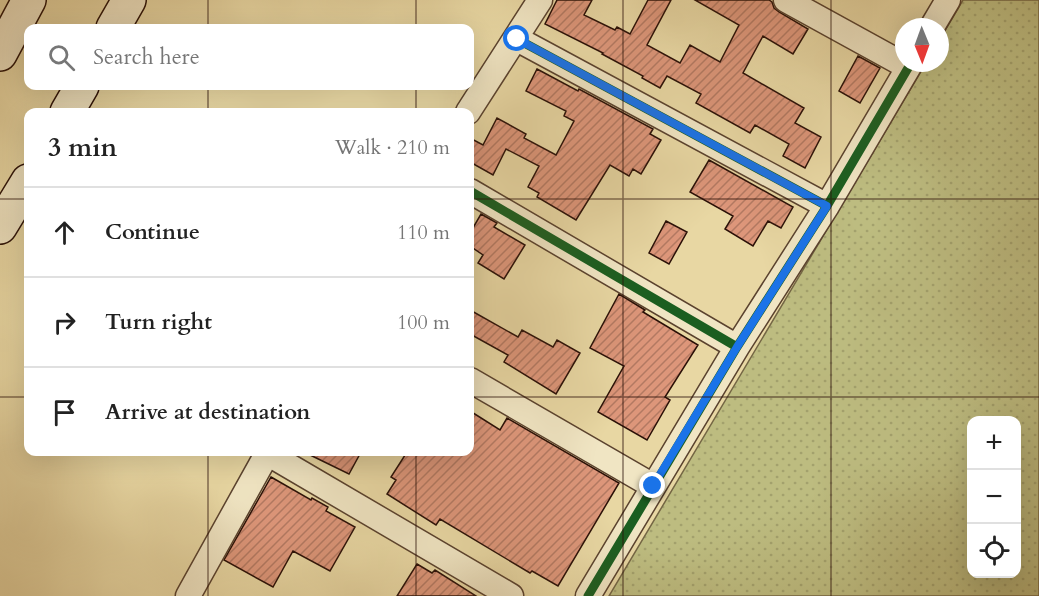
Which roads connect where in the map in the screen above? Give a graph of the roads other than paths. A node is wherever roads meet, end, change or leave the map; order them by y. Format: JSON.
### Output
{"nodes":[{"id":1,"x":29,"y":0,"type":"edge"},
{"id":2,"x":129,"y":0,"type":"edge"},
{"id":3,"x":540,"y":0,"type":"edge"},
{"id":4,"x":786,"y":0,"type":"edge"},
{"id":5,"x":948,"y":0,"type":"edge"},
{"id":6,"x":937,"y":18,"type":"edge"},
{"id":7,"x":115,"y":24,"type":"edge"},
{"id":8,"x":517,"y":39,"type":"junction"},
{"id":9,"x":0,"y":54,"type":"edge"},
{"id":10,"x":895,"y":58,"type":"edge"},
{"id":11,"x":905,"y":72,"type":"edge"},
{"id":12,"x":80,"y":90,"type":"edge"},
{"id":13,"x":69,"y":108,"type":"edge"},
{"id":14,"x":471,"y":108,"type":"edge"},
{"id":15,"x":24,"y":188,"type":"edge"},
{"id":16,"x":474,"y":193,"type":"edge"},
{"id":17,"x":827,"y":206,"type":"junction"},
{"id":18,"x":0,"y":227,"type":"edge"},
{"id":19,"x":737,"y":347,"type":"junction"},
{"id":20,"x":474,"y":382,"type":"edge"},
{"id":21,"x":266,"y":456,"type":"edge"},
{"id":22,"x":275,"y":456,"type":"edge"},
{"id":23,"x":653,"y":486,"type":"junction"},
{"id":24,"x":188,"y":596,"type":"edge"},
{"id":25,"x":511,"y":596,"type":"edge"},
{"id":26,"x":588,"y":596,"type":"edge"}],
"edges":[{"from":1,"to":9,"type":"street"},
{"from":2,"to":7,"type":"street"},
{"from":3,"to":8,"type":"street"},
{"from":4,"to":10,"type":"street"},
{"from":5,"to":6,"type":"street"},
{"from":8,"to":14,"type":"street"},
{"from":8,"to":17,"type":"street"},
{"from":11,"to":17,"type":"street"},
{"from":12,"to":13,"type":"street"},
{"from":15,"to":18,"type":"street"},
{"from":16,"to":19,"type":"street"},
{"from":17,"to":19,"type":"street"},
{"from":19,"to":23,"type":"street"},
{"from":20,"to":23,"type":"street"},
{"from":21,"to":24,"type":"street"},
{"from":22,"to":25,"type":"street"},
{"from":23,"to":26,"type":"street"}]}
